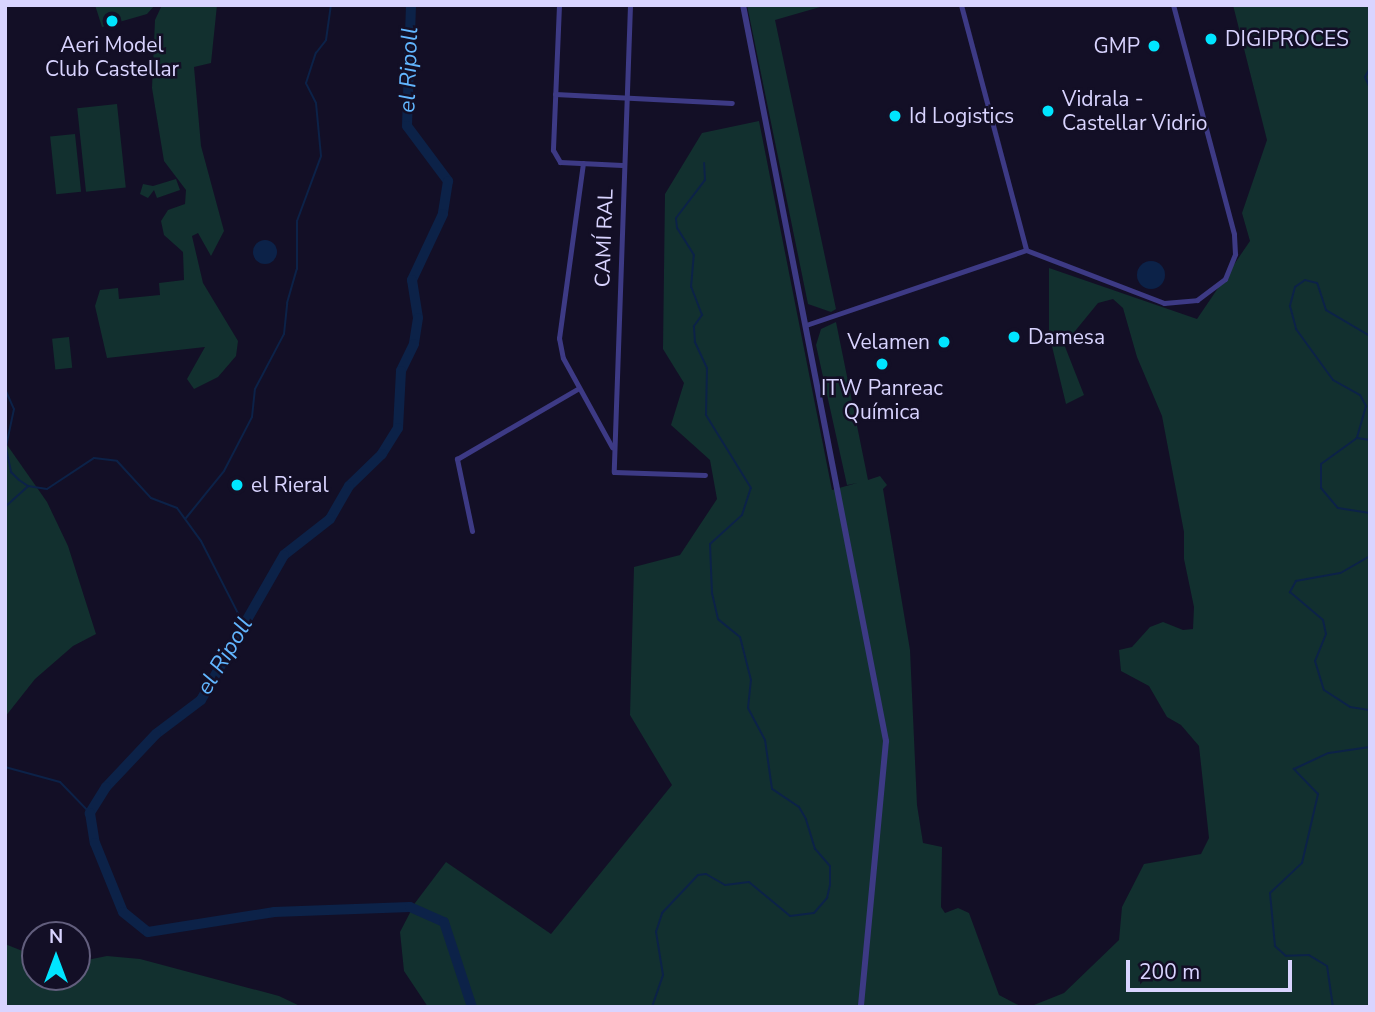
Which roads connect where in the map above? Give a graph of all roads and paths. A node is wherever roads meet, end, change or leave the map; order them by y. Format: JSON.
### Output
{"nodes":[{"id":1,"x":559,"y":5,"type":"edge"},
{"id":2,"x":630,"y":5,"type":"edge"},
{"id":3,"x":743,"y":5,"type":"edge"},
{"id":4,"x":961,"y":5,"type":"edge"},
{"id":5,"x":1173,"y":5,"type":"edge"},
{"id":6,"x":555,"y":94,"type":"junction"},
{"id":7,"x":625,"y":99,"type":"junction"},
{"id":8,"x":732,"y":103,"type":"dead end"},
{"id":9,"x":583,"y":163,"type":"junction"},
{"id":10,"x":622,"y":165,"type":"junction"},
{"id":11,"x":1026,"y":250,"type":"junction"},
{"id":12,"x":806,"y":325,"type":"junction"},
{"id":13,"x":579,"y":387,"type":"junction"},
{"id":14,"x":614,"y":450,"type":"junction"},
{"id":15,"x":705,"y":475,"type":"dead end"},
{"id":16,"x":472,"y":531,"type":"dead end"},
{"id":17,"x":861,"y":1007,"type":"edge"}],
"edges":[{"from":1,"to":6,"type":"street"},
{"from":2,"to":7,"type":"street","name":"CAMÍ RAL"},
{"from":3,"to":12,"type":"street"},
{"from":4,"to":11,"type":"street"},
{"from":5,"to":11,"type":"street"},
{"from":6,"to":7,"type":"street"},
{"from":6,"to":9,"type":"street"},
{"from":7,"to":8,"type":"street"},
{"from":7,"to":10,"type":"street","name":"CAMÍ RAL"},
{"from":9,"to":10,"type":"street"},
{"from":9,"to":13,"type":"street"},
{"from":10,"to":14,"type":"street","name":"CAMÍ RAL"},
{"from":11,"to":12,"type":"street"},
{"from":12,"to":17,"type":"street"},
{"from":13,"to":14,"type":"street"},
{"from":13,"to":16,"type":"street"},
{"from":14,"to":15,"type":"street","name":"CAMÍ RAL"}]}
